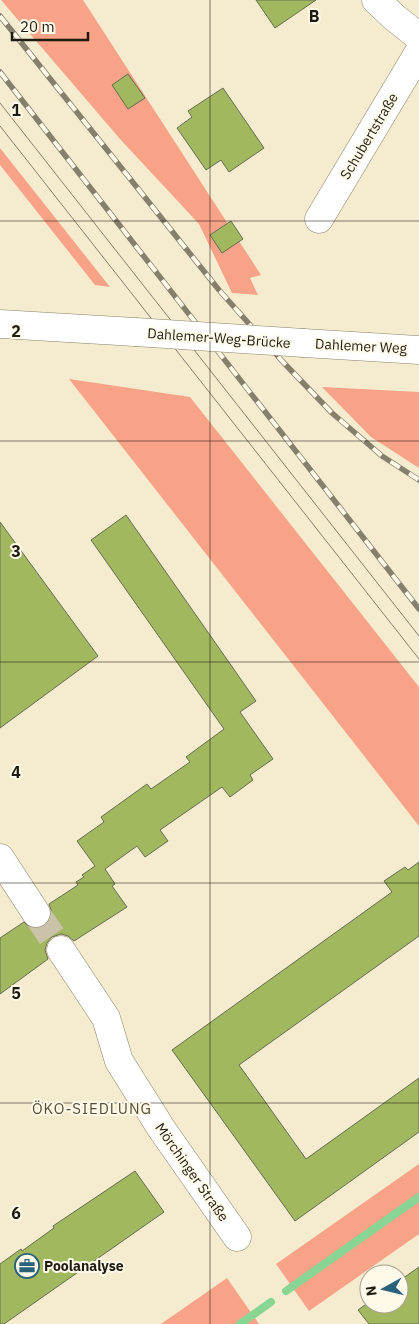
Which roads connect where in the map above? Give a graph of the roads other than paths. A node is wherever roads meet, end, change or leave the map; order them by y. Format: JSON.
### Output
{"nodes":[{"id":1,"x":376,"y":0,"type":"edge"},
{"id":2,"x":419,"y":37,"type":"edge"},
{"id":3,"x":419,"y":52,"type":"edge"},
{"id":4,"x":319,"y":219,"type":"dead end"},
{"id":5,"x":0,"y":324,"type":"edge"},
{"id":6,"x":304,"y":343,"type":"joint"},
{"id":7,"x":419,"y":350,"type":"edge"},
{"id":8,"x":0,"y":858,"type":"edge"},
{"id":9,"x":36,"y":913,"type":"tunnel mouth"},
{"id":10,"x":61,"y":950,"type":"tunnel mouth"},
{"id":11,"x":237,"y":1237,"type":"dead end"}],
"edges":[{"from":1,"to":2,"type":"street"},
{"from":3,"to":4,"type":"street","name":"Schubertstraße"},
{"from":5,"to":6,"type":"street","name":"Dahlemer-Weg-Brücke","bridge":true},
{"from":6,"to":7,"type":"street","name":"Dahlemer Weg"},
{"from":8,"to":9,"type":"street"},
{"from":10,"to":11,"type":"street","name":"Mörchinger Straße"}]}
